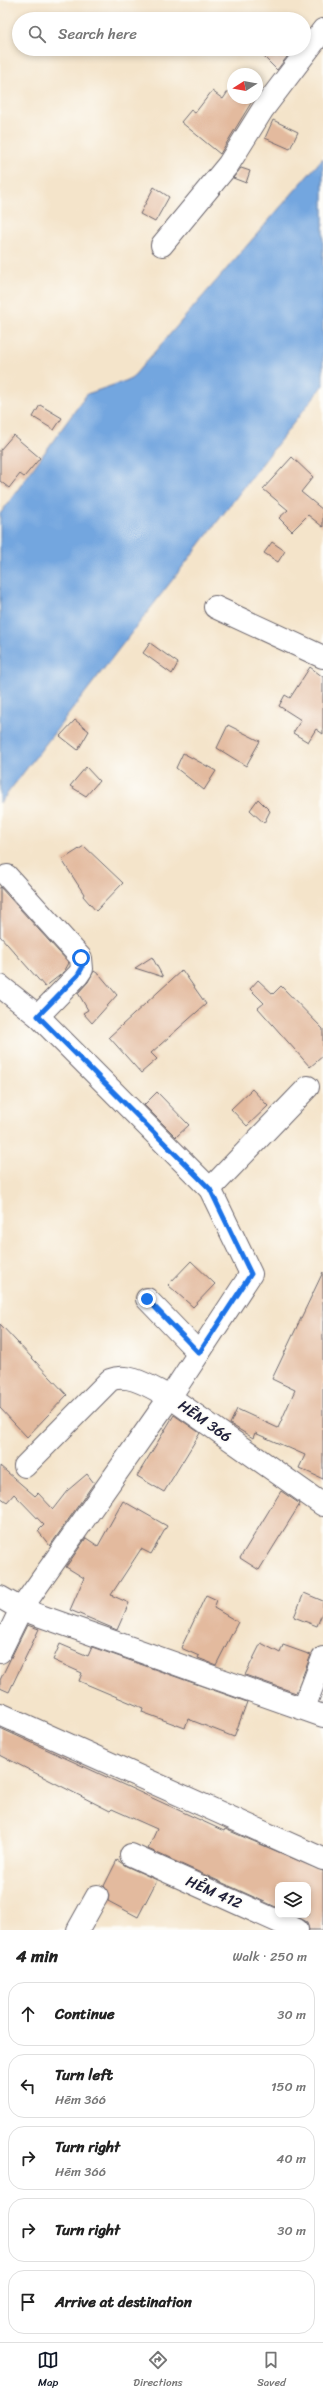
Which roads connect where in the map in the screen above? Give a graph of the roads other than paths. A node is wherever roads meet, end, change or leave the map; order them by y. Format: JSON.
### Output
{"nodes":[{"id":1,"x":323,"y":30,"type":"edge"},
{"id":2,"x":311,"y":46,"type":"edge"},
{"id":3,"x":304,"y":56,"type":"edge"},
{"id":4,"x":162,"y":245,"type":"dead end"},
{"id":5,"x":215,"y":607,"type":"dead end"},
{"id":6,"x":323,"y":657,"type":"edge"},
{"id":7,"x":8,"y":876,"type":"dead end"},
{"id":8,"x":0,"y":986,"type":"edge"},
{"id":9,"x":38,"y":1016,"type":"junction"},
{"id":10,"x":308,"y":1087,"type":"dead end"},
{"id":11,"x":210,"y":1189,"type":"junction"},
{"id":12,"x":147,"y":1299,"type":"dead end"},
{"id":13,"x":199,"y":1353,"type":"junction"},
{"id":14,"x":170,"y":1397,"type":"junction"},
{"id":15,"x":25,"y":1466,"type":"dead end"},
{"id":16,"x":323,"y":1504,"type":"edge"},
{"id":17,"x":0,"y":1597,"type":"edge"},
{"id":18,"x":21,"y":1609,"type":"junction"},
{"id":19,"x":0,"y":1652,"type":"edge"},
{"id":20,"x":323,"y":1658,"type":"edge"},
{"id":21,"x":314,"y":1712,"type":"edge"},
{"id":22,"x":0,"y":1714,"type":"edge"},
{"id":23,"x":131,"y":1855,"type":"dead end"},
{"id":24,"x":323,"y":1859,"type":"edge"},
{"id":25,"x":97,"y":1896,"type":"dead end"},
{"id":26,"x":78,"y":1930,"type":"edge"},
{"id":27,"x":297,"y":1930,"type":"edge"}],
"edges":[{"from":1,"to":2,"type":"street"},
{"from":3,"to":4,"type":"street"},
{"from":5,"to":6,"type":"street"},
{"from":7,"to":9,"type":"street"},
{"from":8,"to":9,"type":"street","name":"HẼM 366"},
{"from":9,"to":11,"type":"street","name":"HẼM 366"},
{"from":10,"to":11,"type":"street"},
{"from":11,"to":13,"type":"street","name":"HẼM 366"},
{"from":12,"to":13,"type":"street"},
{"from":13,"to":14,"type":"street","name":"HẼM 366"},
{"from":14,"to":15,"type":"street"},
{"from":14,"to":16,"type":"street","name":"HẼM 366"},
{"from":14,"to":18,"type":"street"},
{"from":17,"to":18,"type":"street"},
{"from":18,"to":19,"type":"street"},
{"from":18,"to":21,"type":"street"},
{"from":20,"to":21,"type":"street"},
{"from":22,"to":24,"type":"street"},
{"from":23,"to":27,"type":"street","name":"HẺM 412"},
{"from":25,"to":26,"type":"street"}]}
